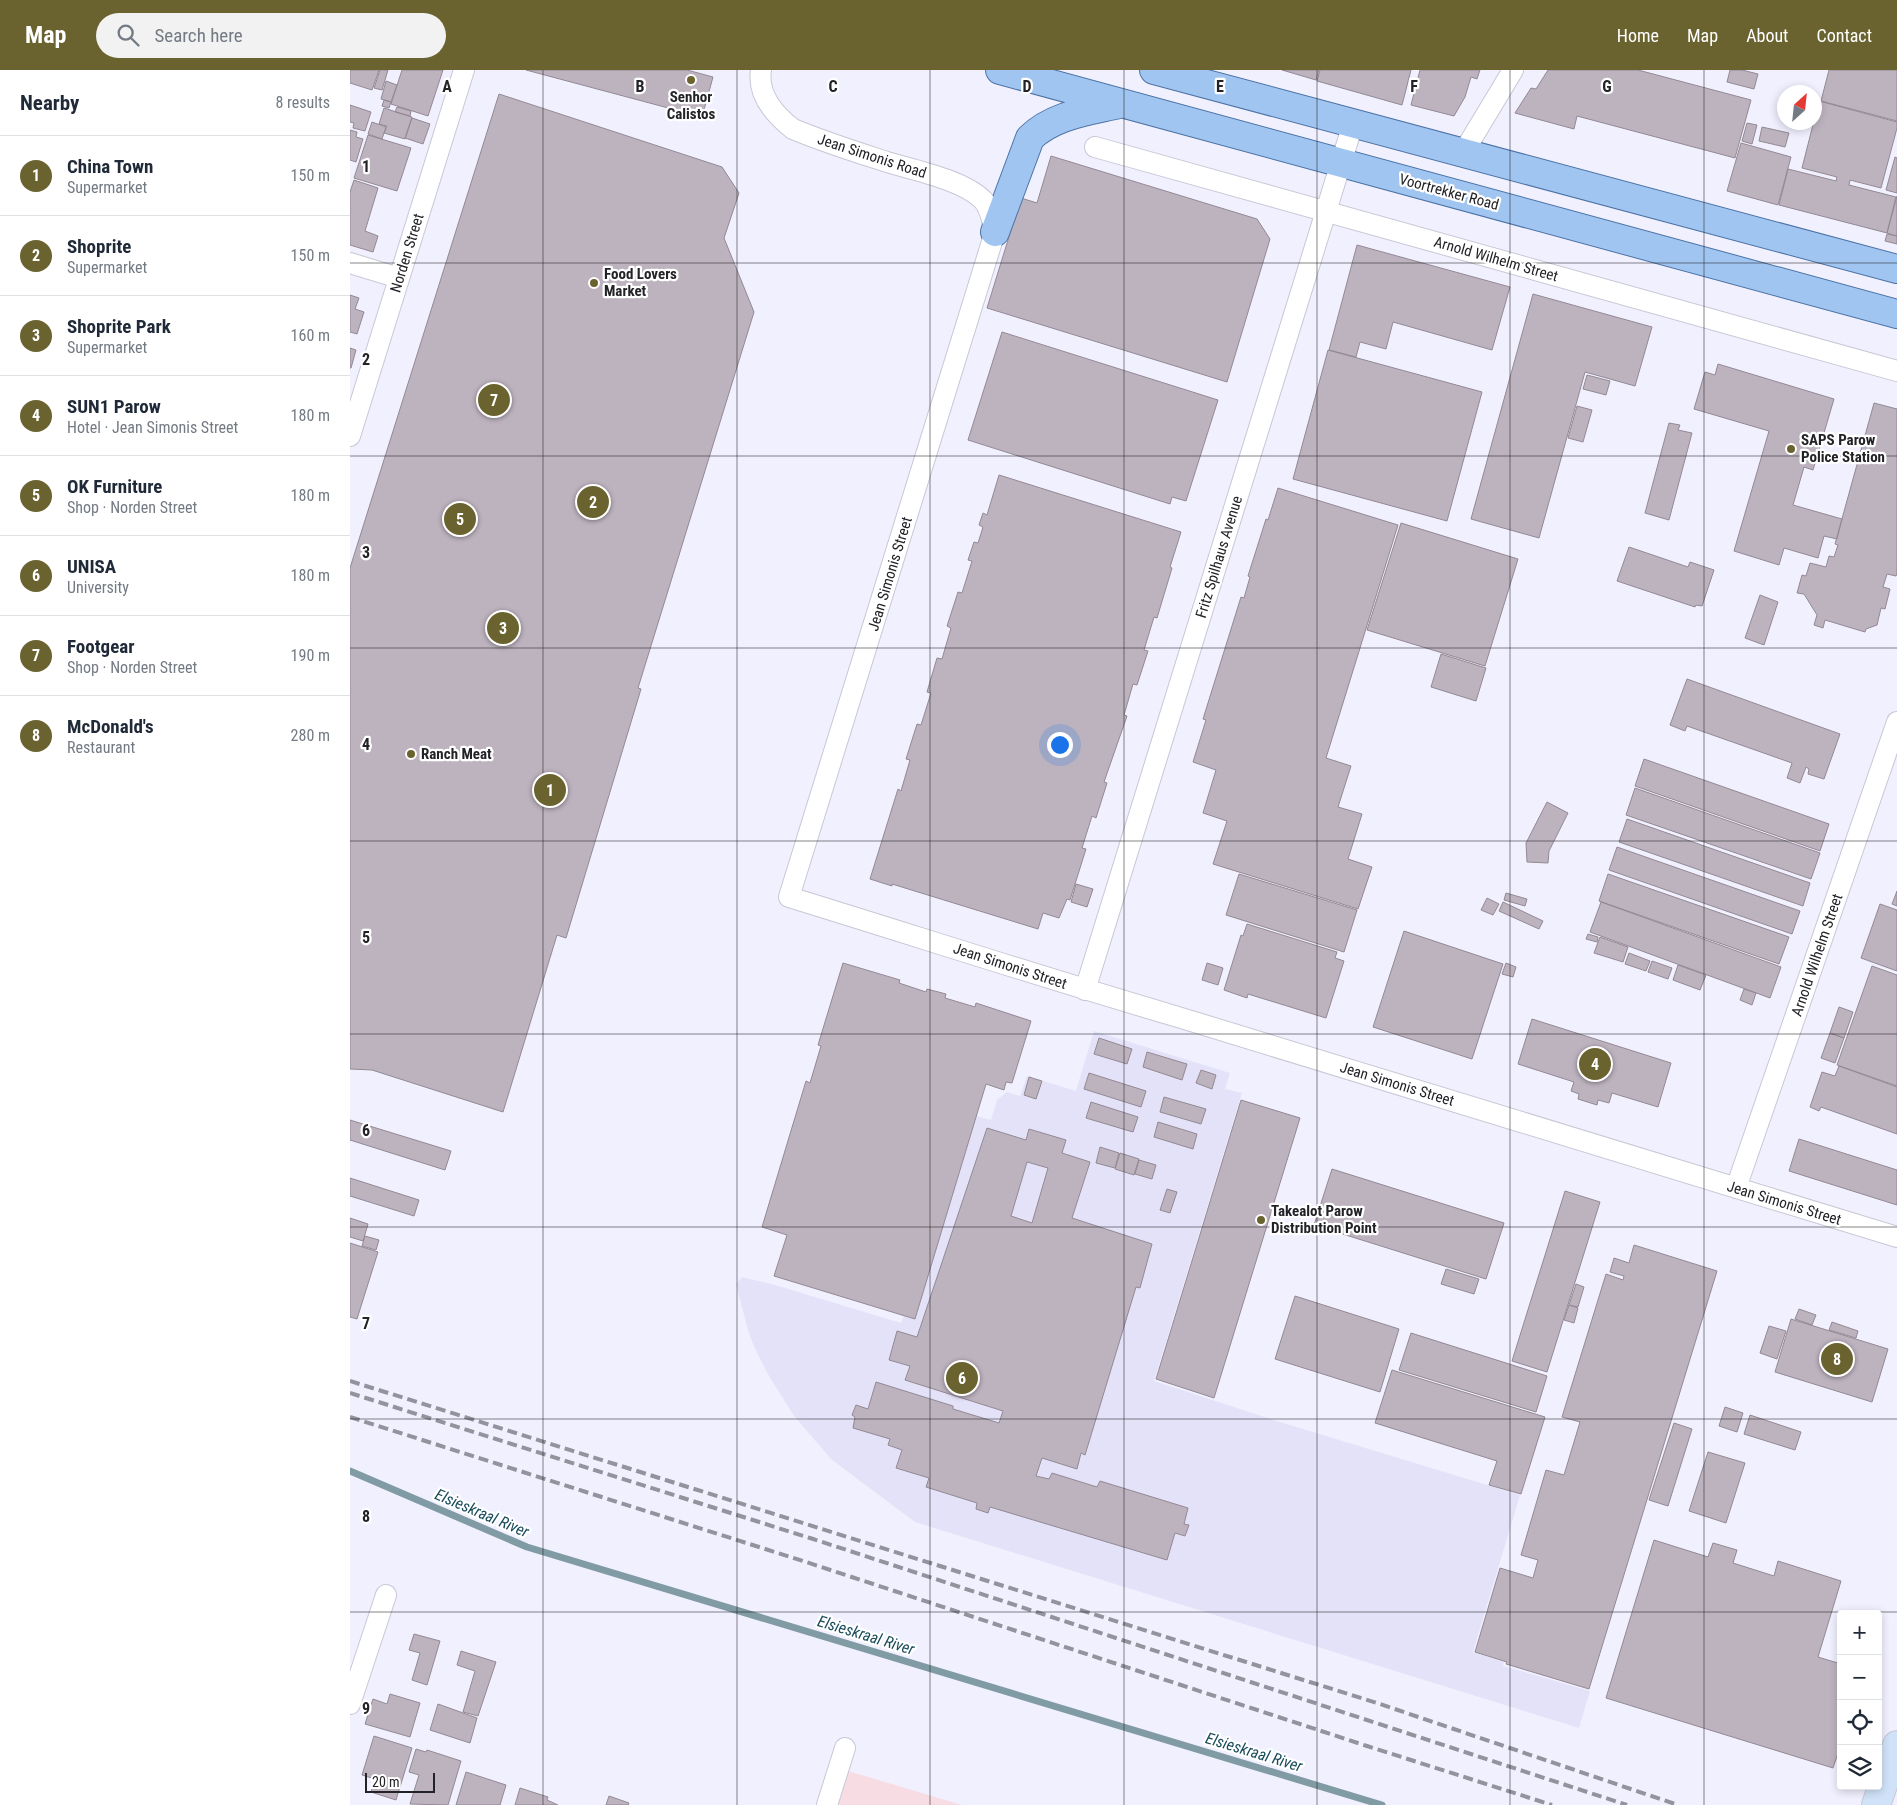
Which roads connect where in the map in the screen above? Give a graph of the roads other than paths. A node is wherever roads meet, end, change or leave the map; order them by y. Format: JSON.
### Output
{"nodes":[{"id":1,"x":464,"y":70,"type":"edge"},
{"id":2,"x":761,"y":70,"type":"edge"},
{"id":3,"x":1000,"y":70,"type":"edge"},
{"id":4,"x":1154,"y":70,"type":"edge"},
{"id":5,"x":1513,"y":70,"type":"edge"},
{"id":6,"x":1121,"y":103,"type":"junction"},
{"id":7,"x":1353,"y":124,"type":"junction"},
{"id":8,"x":1095,"y":147,"type":"dead end"},
{"id":9,"x":1463,"y":153,"type":"junction"},
{"id":10,"x":1341,"y":163,"type":"junction"},
{"id":11,"x":1326,"y":211,"type":"junction"},
{"id":12,"x":995,"y":232,"type":"junction"},
{"id":13,"x":350,"y":263,"type":"edge"},
{"id":14,"x":1897,"y":269,"type":"edge"},
{"id":15,"x":400,"y":278,"type":"junction"},
{"id":16,"x":1897,"y":314,"type":"edge"},
{"id":17,"x":1897,"y":371,"type":"edge"},
{"id":18,"x":350,"y":436,"type":"edge"},
{"id":19,"x":1897,"y":722,"type":"edge"},
{"id":20,"x":1085,"y":990,"type":"junction"},
{"id":21,"x":1736,"y":1188,"type":"junction"},
{"id":22,"x":1897,"y":1237,"type":"edge"},
{"id":23,"x":386,"y":1595,"type":"dead end"},
{"id":24,"x":350,"y":1704,"type":"edge"},
{"id":25,"x":1897,"y":1745,"type":"edge"},
{"id":26,"x":845,"y":1748,"type":"dead end"},
{"id":27,"x":827,"y":1805,"type":"edge"},
{"id":28,"x":1876,"y":1805,"type":"edge"}],
"edges":[{"from":1,"to":15,"type":"street","name":"Norden Street"},
{"from":2,"to":12,"type":"street","name":"Jean Simonis Road"},
{"from":3,"to":6,"type":"main road","name":"Voortrekker Road"},
{"from":4,"to":7,"type":"main road"},
{"from":5,"to":9,"type":"street"},
{"from":6,"to":10,"type":"main road","name":"Voortrekker Road"},
{"from":6,"to":12,"type":"main road"},
{"from":7,"to":9,"type":"main road"},
{"from":7,"to":10,"type":"street","name":"Fritz Spilhaus Avenue"},
{"from":8,"to":11,"type":"street","name":"Arnold Wilhelm Street"},
{"from":9,"to":14,"type":"main road"},
{"from":10,"to":11,"type":"street","name":"Fritz Spilhaus Avenue"},
{"from":10,"to":16,"type":"main road","name":"Voortrekker Road"},
{"from":11,"to":17,"type":"street","name":"Arnold Wilhelm Street"},
{"from":11,"to":20,"type":"street","name":"Fritz Spilhaus Avenue"},
{"from":12,"to":20,"type":"street","name":"Jean Simonis Street"},
{"from":13,"to":15,"type":"street"},
{"from":15,"to":18,"type":"street","name":"Norden Street"},
{"from":19,"to":21,"type":"street","name":"Arnold Wilhelm Street"},
{"from":20,"to":21,"type":"street","name":"Jean Simonis Street"},
{"from":21,"to":22,"type":"street","name":"Jean Simonis Street"},
{"from":23,"to":24,"type":"street"},
{"from":25,"to":28,"type":"main road"},
{"from":26,"to":27,"type":"street"}]}
